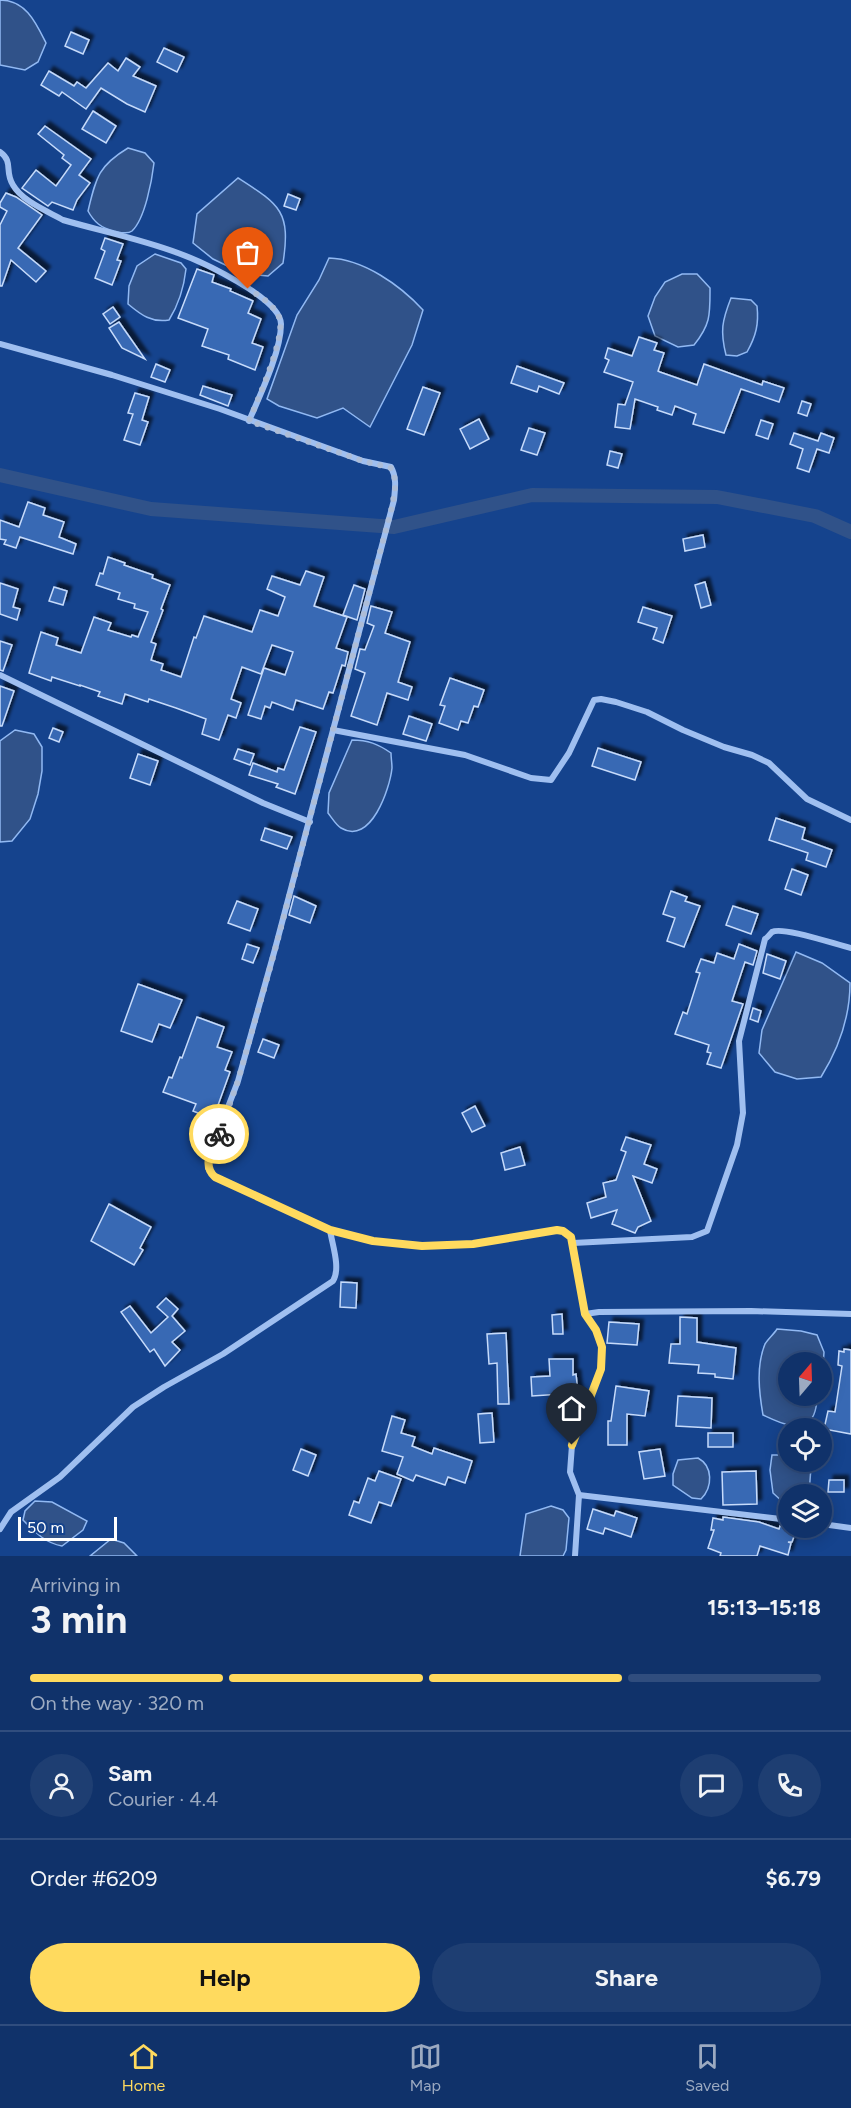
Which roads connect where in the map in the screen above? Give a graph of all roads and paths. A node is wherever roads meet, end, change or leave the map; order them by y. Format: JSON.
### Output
{"nodes":[{"id":1,"x":0,"y":152,"type":"edge"},
{"id":2,"x":0,"y":344,"type":"edge"},
{"id":3,"x":249,"y":421,"type":"junction"},
{"id":4,"x":0,"y":675,"type":"edge"},
{"id":5,"x":333,"y":730,"type":"junction"},
{"id":6,"x":851,"y":820,"type":"edge"},
{"id":7,"x":310,"y":822,"type":"junction"},
{"id":8,"x":851,"y":948,"type":"edge"},
{"id":9,"x":330,"y":1230,"type":"junction"},
{"id":10,"x":573,"y":1243,"type":"junction"},
{"id":11,"x":585,"y":1314,"type":"junction"},
{"id":12,"x":851,"y":1314,"type":"edge"},
{"id":13,"x":579,"y":1495,"type":"junction"},
{"id":14,"x":778,"y":1519,"type":"edge"},
{"id":15,"x":832,"y":1525,"type":"edge"},
{"id":16,"x":851,"y":1528,"type":"edge"},
{"id":17,"x":0,"y":1529,"type":"edge"},
{"id":18,"x":576,"y":1556,"type":"edge"}],
"edges":[{"from":1,"to":3,"type":"street"},
{"from":2,"to":3,"type":"street"},
{"from":3,"to":5,"type":"street"},
{"from":4,"to":7,"type":"street"},
{"from":5,"to":6,"type":"street"},
{"from":5,"to":7,"type":"street"},
{"from":7,"to":9,"type":"street"},
{"from":8,"to":10,"type":"street"},
{"from":9,"to":10,"type":"street"},
{"from":9,"to":17,"type":"street"},
{"from":10,"to":11,"type":"street"},
{"from":11,"to":12,"type":"street"},
{"from":11,"to":13,"type":"street"},
{"from":13,"to":14,"type":"street"},
{"from":13,"to":18,"type":"street"},
{"from":15,"to":16,"type":"street"}]}
